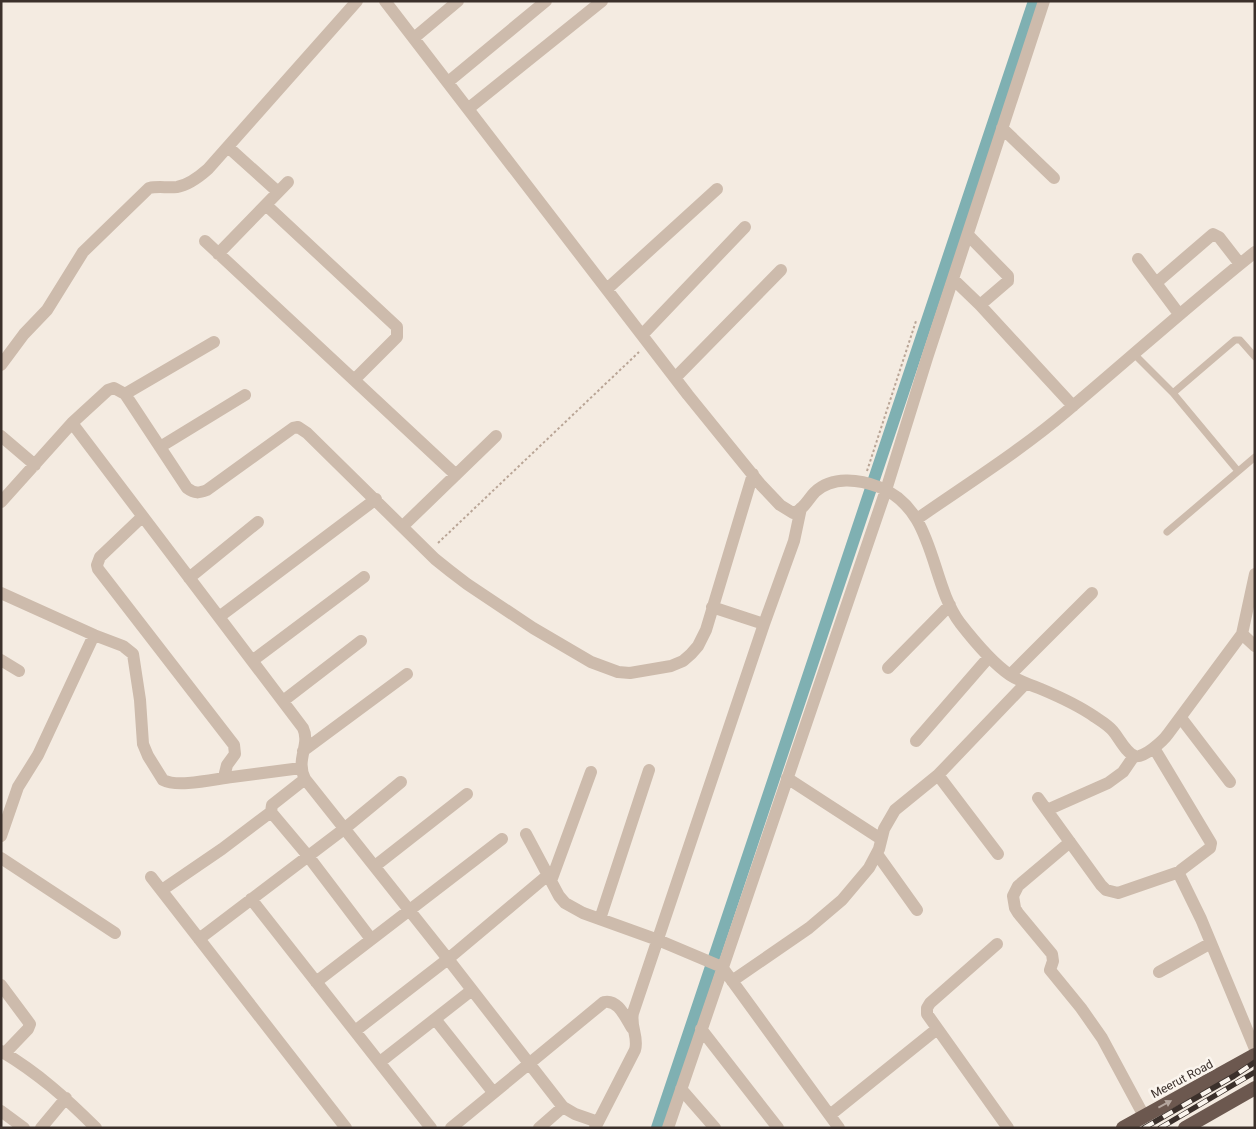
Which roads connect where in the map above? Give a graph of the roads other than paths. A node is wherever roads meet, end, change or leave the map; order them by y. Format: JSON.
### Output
{"nodes":[{"id":1,"x":357,"y":1,"type":"edge"},
{"id":2,"x":458,"y":1,"type":"edge"},
{"id":3,"x":546,"y":1,"type":"edge"},
{"id":4,"x":602,"y":1,"type":"edge"},
{"id":5,"x":1044,"y":1,"type":"edge"},
{"id":6,"x":391,"y":4,"type":"edge"},
{"id":7,"x":414,"y":38,"type":"junction"},
{"id":8,"x":448,"y":82,"type":"junction"},
{"id":9,"x":469,"y":108,"type":"junction"},
{"id":10,"x":1002,"y":128,"type":"junction"},
{"id":11,"x":228,"y":147,"type":"junction"},
{"id":12,"x":1054,"y":178,"type":"dead end"},
{"id":13,"x":288,"y":182,"type":"dead end"},
{"id":14,"x":717,"y":189,"type":"dead end"},
{"id":15,"x":278,"y":192,"type":"junction"},
{"id":16,"x":266,"y":205,"type":"junction"},
{"id":17,"x":745,"y":227,"type":"dead end"},
{"id":18,"x":968,"y":234,"type":"junction"},
{"id":19,"x":205,"y":241,"type":"dead end"},
{"id":20,"x":1255,"y":252,"type":"edge"},
{"id":21,"x":218,"y":254,"type":"junction"},
{"id":22,"x":1138,"y":259,"type":"dead end"},
{"id":23,"x":1240,"y":264,"type":"junction"},
{"id":24,"x":781,"y":270,"type":"dead end"},
{"id":25,"x":953,"y":279,"type":"junction"},
{"id":26,"x":1156,"y":283,"type":"junction"},
{"id":27,"x":607,"y":289,"type":"junction"},
{"id":28,"x":980,"y":305,"type":"junction"},
{"id":29,"x":1179,"y":314,"type":"junction"},
{"id":30,"x":646,"y":339,"type":"junction"},
{"id":31,"x":214,"y":342,"type":"dead end"},
{"id":32,"x":1133,"y":354,"type":"junction"},
{"id":33,"x":1255,"y":357,"type":"edge"},
{"id":34,"x":1,"y":365,"type":"edge"},
{"id":35,"x":675,"y":378,"type":"junction"},
{"id":36,"x":354,"y":380,"type":"junction"},
{"id":37,"x":1173,"y":393,"type":"junction"},
{"id":38,"x":125,"y":394,"type":"junction"},
{"id":39,"x":245,"y":395,"type":"dead end"},
{"id":40,"x":1073,"y":406,"type":"junction"},
{"id":41,"x":72,"y":423,"type":"junction"},
{"id":42,"x":1,"y":436,"type":"edge"},
{"id":43,"x":496,"y":436,"type":"dead end"},
{"id":44,"x":160,"y":447,"type":"junction"},
{"id":45,"x":1255,"y":457,"type":"edge"},
{"id":46,"x":35,"y":465,"type":"junction"},
{"id":47,"x":1238,"y":471,"type":"junction"},
{"id":48,"x":753,"y":474,"type":"junction"},
{"id":49,"x":456,"y":475,"type":"junction"},
{"id":50,"x":874,"y":486,"type":"junction"},
{"id":51,"x":376,"y":499,"type":"junction"},
{"id":52,"x":1,"y":502,"type":"edge"},
{"id":53,"x":801,"y":508,"type":"junction"},
{"id":54,"x":142,"y":517,"type":"junction"},
{"id":55,"x":916,"y":519,"type":"junction"},
{"id":56,"x":258,"y":522,"type":"dead end"},
{"id":57,"x":403,"y":526,"type":"junction"},
{"id":58,"x":1167,"y":532,"type":"dead end"},
{"id":59,"x":1255,"y":574,"type":"edge"},
{"id":60,"x":364,"y":577,"type":"dead end"},
{"id":61,"x":189,"y":578,"type":"junction"},
{"id":62,"x":1,"y":593,"type":"edge"},
{"id":63,"x":1092,"y":593,"type":"dead end"},
{"id":64,"x":950,"y":605,"type":"junction"},
{"id":65,"x":712,"y":607,"type":"junction"},
{"id":66,"x":219,"y":617,"type":"junction"},
{"id":67,"x":764,"y":624,"type":"junction"},
{"id":68,"x":1242,"y":634,"type":"junction"},
{"id":69,"x":94,"y":635,"type":"junction"},
{"id":70,"x":361,"y":641,"type":"dead end"},
{"id":71,"x":1255,"y":646,"type":"edge"},
{"id":72,"x":989,"y":657,"type":"junction"},
{"id":73,"x":1,"y":660,"type":"edge"},
{"id":74,"x":252,"y":660,"type":"junction"},
{"id":75,"x":888,"y":668,"type":"dead end"},
{"id":76,"x":20,"y":671,"type":"dead end"},
{"id":77,"x":407,"y":674,"type":"dead end"},
{"id":78,"x":1010,"y":675,"type":"junction"},
{"id":79,"x":1026,"y":683,"type":"junction"},
{"id":80,"x":283,"y":701,"type":"junction"},
{"id":81,"x":1181,"y":718,"type":"junction"},
{"id":82,"x":916,"y":741,"type":"dead end"},
{"id":83,"x":1154,"y":748,"type":"junction"},
{"id":84,"x":303,"y":751,"type":"junction"},
{"id":85,"x":1134,"y":756,"type":"junction"},
{"id":86,"x":649,"y":770,"type":"dead end"},
{"id":87,"x":591,"y":772,"type":"dead end"},
{"id":88,"x":303,"y":774,"type":"junction"},
{"id":89,"x":938,"y":775,"type":"junction"},
{"id":90,"x":232,"y":777,"type":"junction"},
{"id":91,"x":787,"y":778,"type":"junction"},
{"id":92,"x":401,"y":782,"type":"dead end"},
{"id":93,"x":1230,"y":782,"type":"dead end"},
{"id":94,"x":467,"y":794,"type":"dead end"},
{"id":95,"x":1038,"y":798,"type":"dead end"},
{"id":96,"x":1047,"y":810,"type":"junction"},
{"id":97,"x":271,"y":812,"type":"junction"},
{"id":98,"x":344,"y":829,"type":"junction"},
{"id":99,"x":526,"y":834,"type":"dead end"},
{"id":100,"x":1,"y":836,"type":"edge"},
{"id":101,"x":502,"y":839,"type":"dead end"},
{"id":102,"x":881,"y":839,"type":"junction"},
{"id":103,"x":1070,"y":842,"type":"junction"},
{"id":104,"x":877,"y":854,"type":"junction"},
{"id":105,"x":998,"y":854,"type":"dead end"},
{"id":106,"x":308,"y":856,"type":"junction"},
{"id":107,"x":1,"y":858,"type":"edge"},
{"id":108,"x":375,"y":866,"type":"junction"},
{"id":109,"x":1179,"y":872,"type":"junction"},
{"id":110,"x":151,"y":877,"type":"dead end"},
{"id":111,"x":550,"y":878,"type":"junction"},
{"id":112,"x":162,"y":890,"type":"junction"},
{"id":113,"x":251,"y":899,"type":"junction"},
{"id":114,"x":410,"y":910,"type":"junction"},
{"id":115,"x":917,"y":910,"type":"dead end"},
{"id":116,"x":600,"y":918,"type":"junction"},
{"id":117,"x":115,"y":933,"type":"dead end"},
{"id":118,"x":200,"y":938,"type":"junction"},
{"id":119,"x":371,"y":939,"type":"junction"},
{"id":120,"x":658,"y":940,"type":"junction"},
{"id":121,"x":1210,"y":943,"type":"junction"},
{"id":122,"x":997,"y":944,"type":"dead end"},
{"id":123,"x":448,"y":958,"type":"junction"},
{"id":124,"x":719,"y":966,"type":"junction"},
{"id":125,"x":1159,"y":972,"type":"dead end"},
{"id":126,"x":732,"y":981,"type":"junction"},
{"id":127,"x":316,"y":982,"type":"junction"},
{"id":128,"x":1,"y":985,"type":"edge"},
{"id":129,"x":472,"y":990,"type":"junction"},
{"id":130,"x":435,"y":1019,"type":"junction"},
{"id":131,"x":632,"y":1028,"type":"junction"},
{"id":132,"x":701,"y":1029,"type":"junction"},
{"id":133,"x":937,"y":1029,"type":"junction"},
{"id":134,"x":355,"y":1031,"type":"junction"},
{"id":135,"x":1255,"y":1049,"type":"edge"},
{"id":136,"x":3,"y":1052,"type":"edge"},
{"id":137,"x":1255,"y":1056,"type":"edge"},
{"id":138,"x":380,"y":1062,"type":"junction"},
{"id":139,"x":529,"y":1062,"type":"junction"},
{"id":140,"x":1255,"y":1088,"type":"edge"},
{"id":141,"x":681,"y":1089,"type":"junction"},
{"id":142,"x":493,"y":1092,"type":"junction"},
{"id":143,"x":66,"y":1098,"type":"junction"},
{"id":144,"x":563,"y":1107,"type":"junction"},
{"id":145,"x":1,"y":1111,"type":"edge"},
{"id":146,"x":1144,"y":1116,"type":"junction"},
{"id":147,"x":834,"y":1123,"type":"edge"},
{"id":148,"x":597,"y":1125,"type":"edge"},
{"id":149,"x":24,"y":1128,"type":"edge"},
{"id":150,"x":41,"y":1128,"type":"edge"},
{"id":151,"x":96,"y":1128,"type":"edge"},
{"id":152,"x":346,"y":1128,"type":"edge"},
{"id":153,"x":432,"y":1128,"type":"edge"},
{"id":154,"x":451,"y":1128,"type":"edge"},
{"id":155,"x":539,"y":1128,"type":"edge"},
{"id":156,"x":668,"y":1128,"type":"edge"},
{"id":157,"x":714,"y":1128,"type":"edge"},
{"id":158,"x":778,"y":1128,"type":"edge"},
{"id":159,"x":1008,"y":1128,"type":"edge"},
{"id":160,"x":1122,"y":1128,"type":"edge"},
{"id":161,"x":1185,"y":1128,"type":"edge"}],
"edges":[{"from":1,"to":11,"type":"street"},
{"from":2,"to":7,"type":"street"},
{"from":3,"to":8,"type":"street"},
{"from":4,"to":9,"type":"street"},
{"from":5,"to":10,"type":"street"},
{"from":6,"to":7,"type":"street"},
{"from":7,"to":8,"type":"street"},
{"from":8,"to":9,"type":"street"},
{"from":9,"to":27,"type":"street"},
{"from":10,"to":12,"type":"street"},
{"from":10,"to":18,"type":"street"},
{"from":11,"to":15,"type":"street"},
{"from":11,"to":34,"type":"street"},
{"from":13,"to":15,"type":"street"},
{"from":14,"to":27,"type":"street"},
{"from":15,"to":16,"type":"street"},
{"from":16,"to":21,"type":"street"},
{"from":16,"to":36,"type":"street"},
{"from":17,"to":30,"type":"street"},
{"from":18,"to":25,"type":"street"},
{"from":18,"to":28,"type":"street"},
{"from":19,"to":21,"type":"street"},
{"from":20,"to":23,"type":"street"},
{"from":21,"to":36,"type":"street"},
{"from":22,"to":26,"type":"street"},
{"from":23,"to":26,"type":"street"},
{"from":23,"to":29,"type":"street"},
{"from":24,"to":35,"type":"street"},
{"from":25,"to":28,"type":"street"},
{"from":25,"to":50,"type":"street"},
{"from":26,"to":29,"type":"street"},
{"from":27,"to":30,"type":"street"},
{"from":28,"to":40,"type":"street"},
{"from":29,"to":32,"type":"street"},
{"from":30,"to":35,"type":"street"},
{"from":31,"to":38,"type":"street"},
{"from":32,"to":37,"type":"lane"},
{"from":32,"to":40,"type":"street"},
{"from":33,"to":37,"type":"lane"},
{"from":35,"to":48,"type":"street"},
{"from":36,"to":49,"type":"street"},
{"from":37,"to":47,"type":"lane"},
{"from":38,"to":41,"type":"street"},
{"from":38,"to":44,"type":"street"},
{"from":39,"to":44,"type":"street"},
{"from":40,"to":55,"type":"street"},
{"from":41,"to":46,"type":"street"},
{"from":41,"to":54,"type":"street"},
{"from":42,"to":46,"type":"street"},
{"from":43,"to":49,"type":"street"},
{"from":44,"to":51,"type":"street"},
{"from":45,"to":47,"type":"lane"},
{"from":46,"to":52,"type":"street"},
{"from":47,"to":58,"type":"lane"},
{"from":48,"to":53,"type":"street"},
{"from":48,"to":65,"type":"street"},
{"from":49,"to":57,"type":"street"},
{"from":50,"to":53,"type":"street"},
{"from":50,"to":55,"type":"street"},
{"from":50,"to":91,"type":"street"},
{"from":51,"to":57,"type":"street"},
{"from":51,"to":66,"type":"street"},
{"from":53,"to":67,"type":"street"},
{"from":54,"to":61,"type":"street"},
{"from":54,"to":90,"type":"street"},
{"from":55,"to":64,"type":"street"},
{"from":56,"to":61,"type":"street"},
{"from":57,"to":65,"type":"street"},
{"from":59,"to":68,"type":"street"},
{"from":60,"to":74,"type":"street"},
{"from":61,"to":66,"type":"street"},
{"from":62,"to":69,"type":"street"},
{"from":63,"to":78,"type":"street"},
{"from":64,"to":72,"type":"street"},
{"from":64,"to":75,"type":"street"},
{"from":65,"to":67,"type":"street"},
{"from":66,"to":74,"type":"street"},
{"from":67,"to":120,"type":"street"},
{"from":68,"to":71,"type":"street"},
{"from":68,"to":81,"type":"street"},
{"from":69,"to":90,"type":"street"},
{"from":69,"to":100,"type":"street"},
{"from":70,"to":80,"type":"street"},
{"from":72,"to":78,"type":"street"},
{"from":72,"to":82,"type":"street"},
{"from":73,"to":76,"type":"street"},
{"from":74,"to":80,"type":"street"},
{"from":77,"to":84,"type":"street"},
{"from":78,"to":79,"type":"street"},
{"from":79,"to":85,"type":"street"},
{"from":79,"to":89,"type":"street"},
{"from":80,"to":84,"type":"street"},
{"from":81,"to":83,"type":"street"},
{"from":81,"to":93,"type":"street"},
{"from":83,"to":85,"type":"street"},
{"from":83,"to":109,"type":"street"},
{"from":84,"to":88,"type":"street"},
{"from":85,"to":96,"type":"street"},
{"from":86,"to":116,"type":"street"},
{"from":87,"to":111,"type":"street"},
{"from":88,"to":90,"type":"street"},
{"from":88,"to":97,"type":"street"},
{"from":88,"to":98,"type":"street"},
{"from":89,"to":102,"type":"street"},
{"from":89,"to":105,"type":"street"},
{"from":91,"to":102,"type":"street"},
{"from":91,"to":124,"type":"street"},
{"from":92,"to":98,"type":"street"},
{"from":94,"to":108,"type":"street"},
{"from":95,"to":96,"type":"street"},
{"from":96,"to":103,"type":"street"},
{"from":97,"to":106,"type":"street"},
{"from":97,"to":112,"type":"street"},
{"from":98,"to":106,"type":"street"},
{"from":98,"to":108,"type":"street"},
{"from":99,"to":111,"type":"street"},
{"from":101,"to":114,"type":"street"},
{"from":102,"to":104,"type":"street"},
{"from":103,"to":109,"type":"street"},
{"from":103,"to":146,"type":"street"},
{"from":104,"to":115,"type":"street"},
{"from":104,"to":126,"type":"street"},
{"from":106,"to":113,"type":"street"},
{"from":106,"to":119,"type":"street"},
{"from":107,"to":117,"type":"street"},
{"from":108,"to":114,"type":"street"},
{"from":109,"to":121,"type":"street"},
{"from":110,"to":112,"type":"street"},
{"from":111,"to":116,"type":"street"},
{"from":111,"to":123,"type":"street"},
{"from":112,"to":118,"type":"street"},
{"from":113,"to":118,"type":"street"},
{"from":113,"to":127,"type":"street"},
{"from":114,"to":119,"type":"street"},
{"from":114,"to":123,"type":"street"},
{"from":116,"to":120,"type":"street"},
{"from":118,"to":152,"type":"street"},
{"from":119,"to":127,"type":"street"},
{"from":120,"to":124,"type":"street"},
{"from":120,"to":131,"type":"street"},
{"from":121,"to":125,"type":"street"},
{"from":121,"to":135,"type":"street"},
{"from":122,"to":133,"type":"street"},
{"from":123,"to":129,"type":"street"},
{"from":123,"to":134,"type":"street"},
{"from":124,"to":126,"type":"street"},
{"from":124,"to":132,"type":"street"},
{"from":126,"to":147,"type":"street"},
{"from":127,"to":134,"type":"street"},
{"from":128,"to":136,"type":"street"},
{"from":129,"to":130,"type":"street"},
{"from":129,"to":139,"type":"street"},
{"from":130,"to":138,"type":"street"},
{"from":130,"to":142,"type":"street"},
{"from":131,"to":139,"type":"street"},
{"from":131,"to":148,"type":"street"},
{"from":132,"to":141,"type":"street"},
{"from":132,"to":158,"type":"street"},
{"from":133,"to":147,"type":"street"},
{"from":133,"to":159,"type":"street"},
{"from":134,"to":138,"type":"street"},
{"from":136,"to":143,"type":"street"},
{"from":146,"to":137,"type":"highway","name":"Meerut Road","one_way":true},
{"from":138,"to":153,"type":"street"},
{"from":139,"to":142,"type":"street"},
{"from":139,"to":144,"type":"street"},
{"from":140,"to":161,"type":"highway"},
{"from":141,"to":156,"type":"street"},
{"from":141,"to":157,"type":"street"},
{"from":142,"to":154,"type":"street"},
{"from":143,"to":150,"type":"street"},
{"from":143,"to":151,"type":"street"},
{"from":144,"to":148,"type":"street"},
{"from":144,"to":155,"type":"street"},
{"from":145,"to":149,"type":"street"},
{"from":146,"to":160,"type":"highway","name":"Meerut Road"}]}
